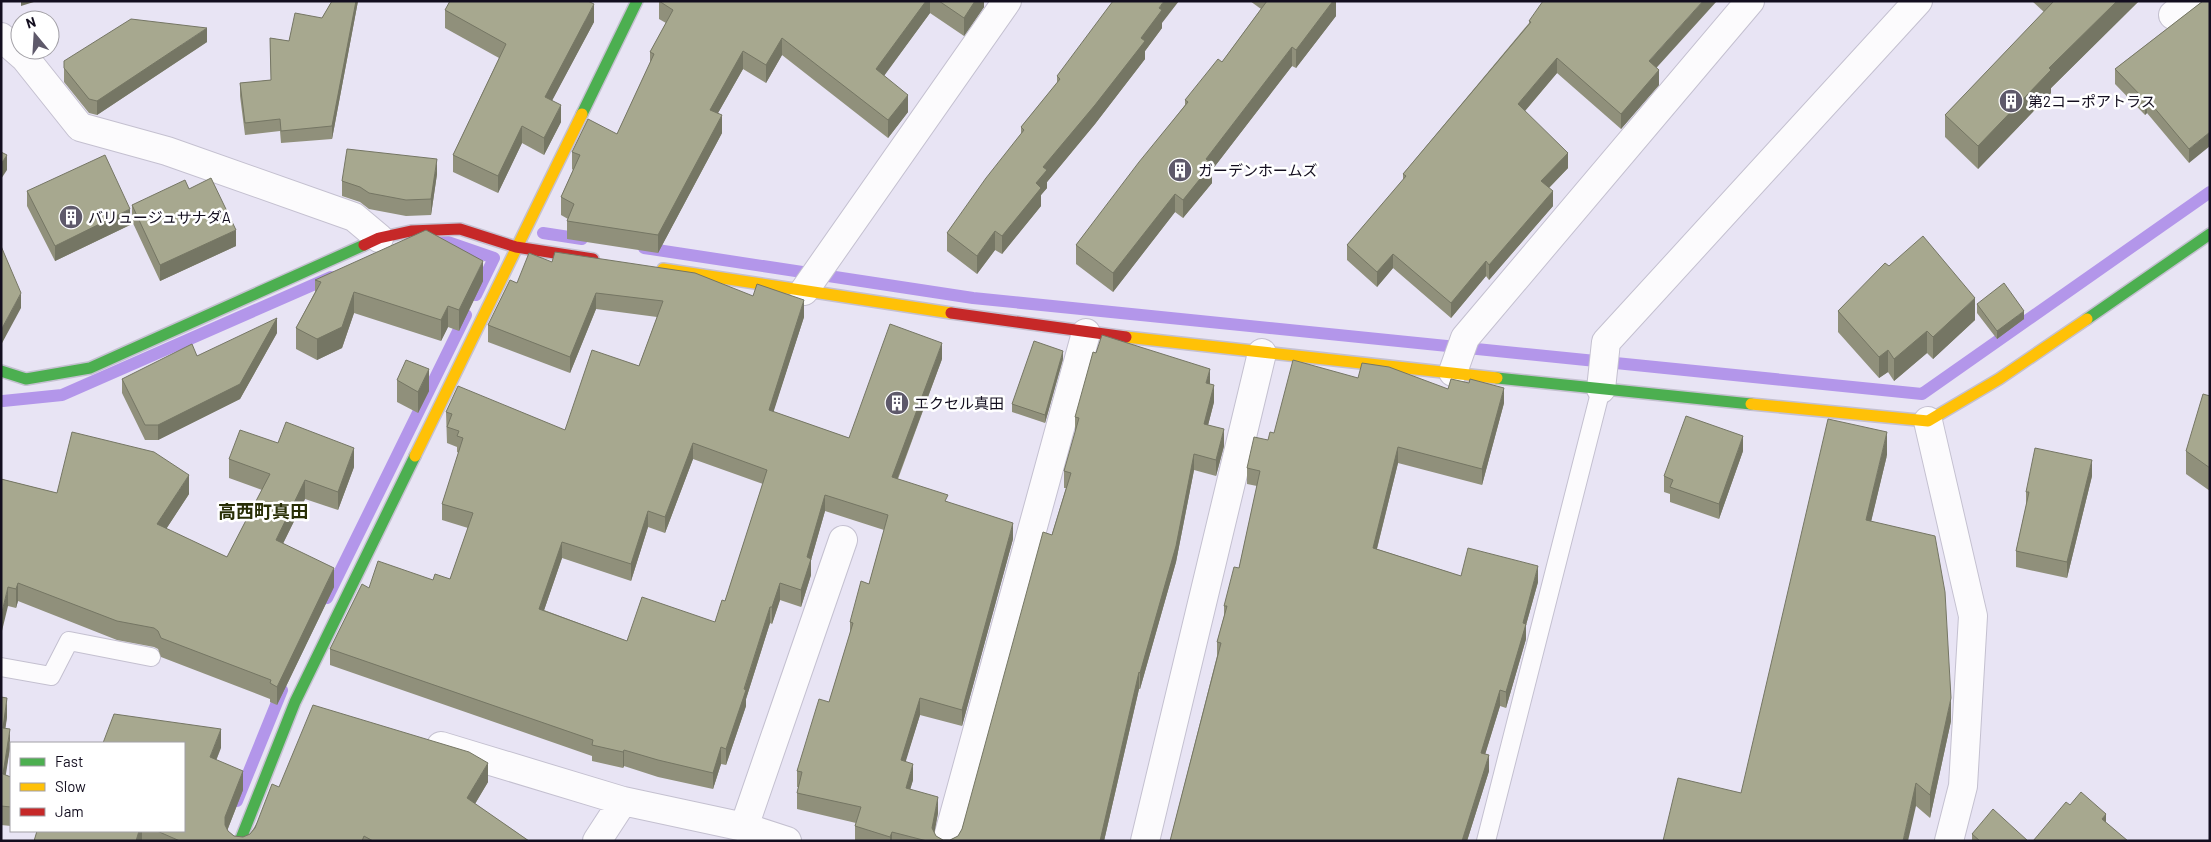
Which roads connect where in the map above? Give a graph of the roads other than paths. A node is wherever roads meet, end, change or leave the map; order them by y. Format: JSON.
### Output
{"nodes":[{"id":1,"x":637,"y":1,"type":"edge"},
{"id":2,"x":1007,"y":1,"type":"edge"},
{"id":3,"x":1750,"y":1,"type":"edge"},
{"id":4,"x":1918,"y":1,"type":"edge"},
{"id":5,"x":1,"y":37,"type":"edge"},
{"id":6,"x":2210,"y":234,"type":"edge"},
{"id":7,"x":379,"y":238,"type":"junction"},
{"id":8,"x":516,"y":247,"type":"junction"},
{"id":9,"x":602,"y":260,"type":"edge"},
{"id":10,"x":650,"y":268,"type":"edge"},
{"id":11,"x":804,"y":291,"type":"junction"},
{"id":12,"x":1086,"y":333,"type":"junction"},
{"id":13,"x":1262,"y":352,"type":"junction"},
{"id":14,"x":1,"y":371,"type":"edge"},
{"id":15,"x":1453,"y":372,"type":"junction"},
{"id":16,"x":1601,"y":389,"type":"junction"},
{"id":17,"x":1928,"y":422,"type":"junction"},
{"id":18,"x":843,"y":540,"type":"dead end"},
{"id":19,"x":151,"y":657,"type":"dead end"},
{"id":20,"x":1,"y":667,"type":"edge"},
{"id":21,"x":294,"y":702,"type":"junction"},
{"id":22,"x":323,"y":710,"type":"edge"},
{"id":23,"x":416,"y":739,"type":"edge"},
{"id":24,"x":623,"y":801,"type":"junction"},
{"id":25,"x":744,"y":827,"type":"junction"},
{"id":26,"x":240,"y":841,"type":"edge"},
{"id":27,"x":597,"y":841,"type":"edge"},
{"id":28,"x":787,"y":841,"type":"edge"},
{"id":29,"x":947,"y":841,"type":"edge"},
{"id":30,"x":1145,"y":841,"type":"edge"},
{"id":31,"x":1486,"y":841,"type":"edge"},
{"id":32,"x":1949,"y":841,"type":"edge"}],
"edges":[{"from":1,"to":8,"type":"street"},
{"from":2,"to":11,"type":"street"},
{"from":3,"to":15,"type":"street"},
{"from":4,"to":16,"type":"street"},
{"from":5,"to":7,"type":"street"},
{"from":6,"to":17,"type":"street"},
{"from":7,"to":8,"type":"street"},
{"from":7,"to":14,"type":"street"},
{"from":8,"to":9,"type":"street"},
{"from":8,"to":21,"type":"street"},
{"from":10,"to":11,"type":"street"},
{"from":11,"to":12,"type":"street"},
{"from":12,"to":13,"type":"street"},
{"from":12,"to":29,"type":"street"},
{"from":13,"to":15,"type":"street"},
{"from":13,"to":30,"type":"street"},
{"from":15,"to":16,"type":"street"},
{"from":16,"to":17,"type":"street"},
{"from":16,"to":31,"type":"lane"},
{"from":17,"to":32,"type":"street"},
{"from":18,"to":25,"type":"street"},
{"from":19,"to":20,"type":"lane"},
{"from":21,"to":22,"type":"street"},
{"from":21,"to":26,"type":"street"},
{"from":23,"to":24,"type":"street"},
{"from":24,"to":25,"type":"street"},
{"from":24,"to":27,"type":"street"},
{"from":25,"to":28,"type":"street"}]}
